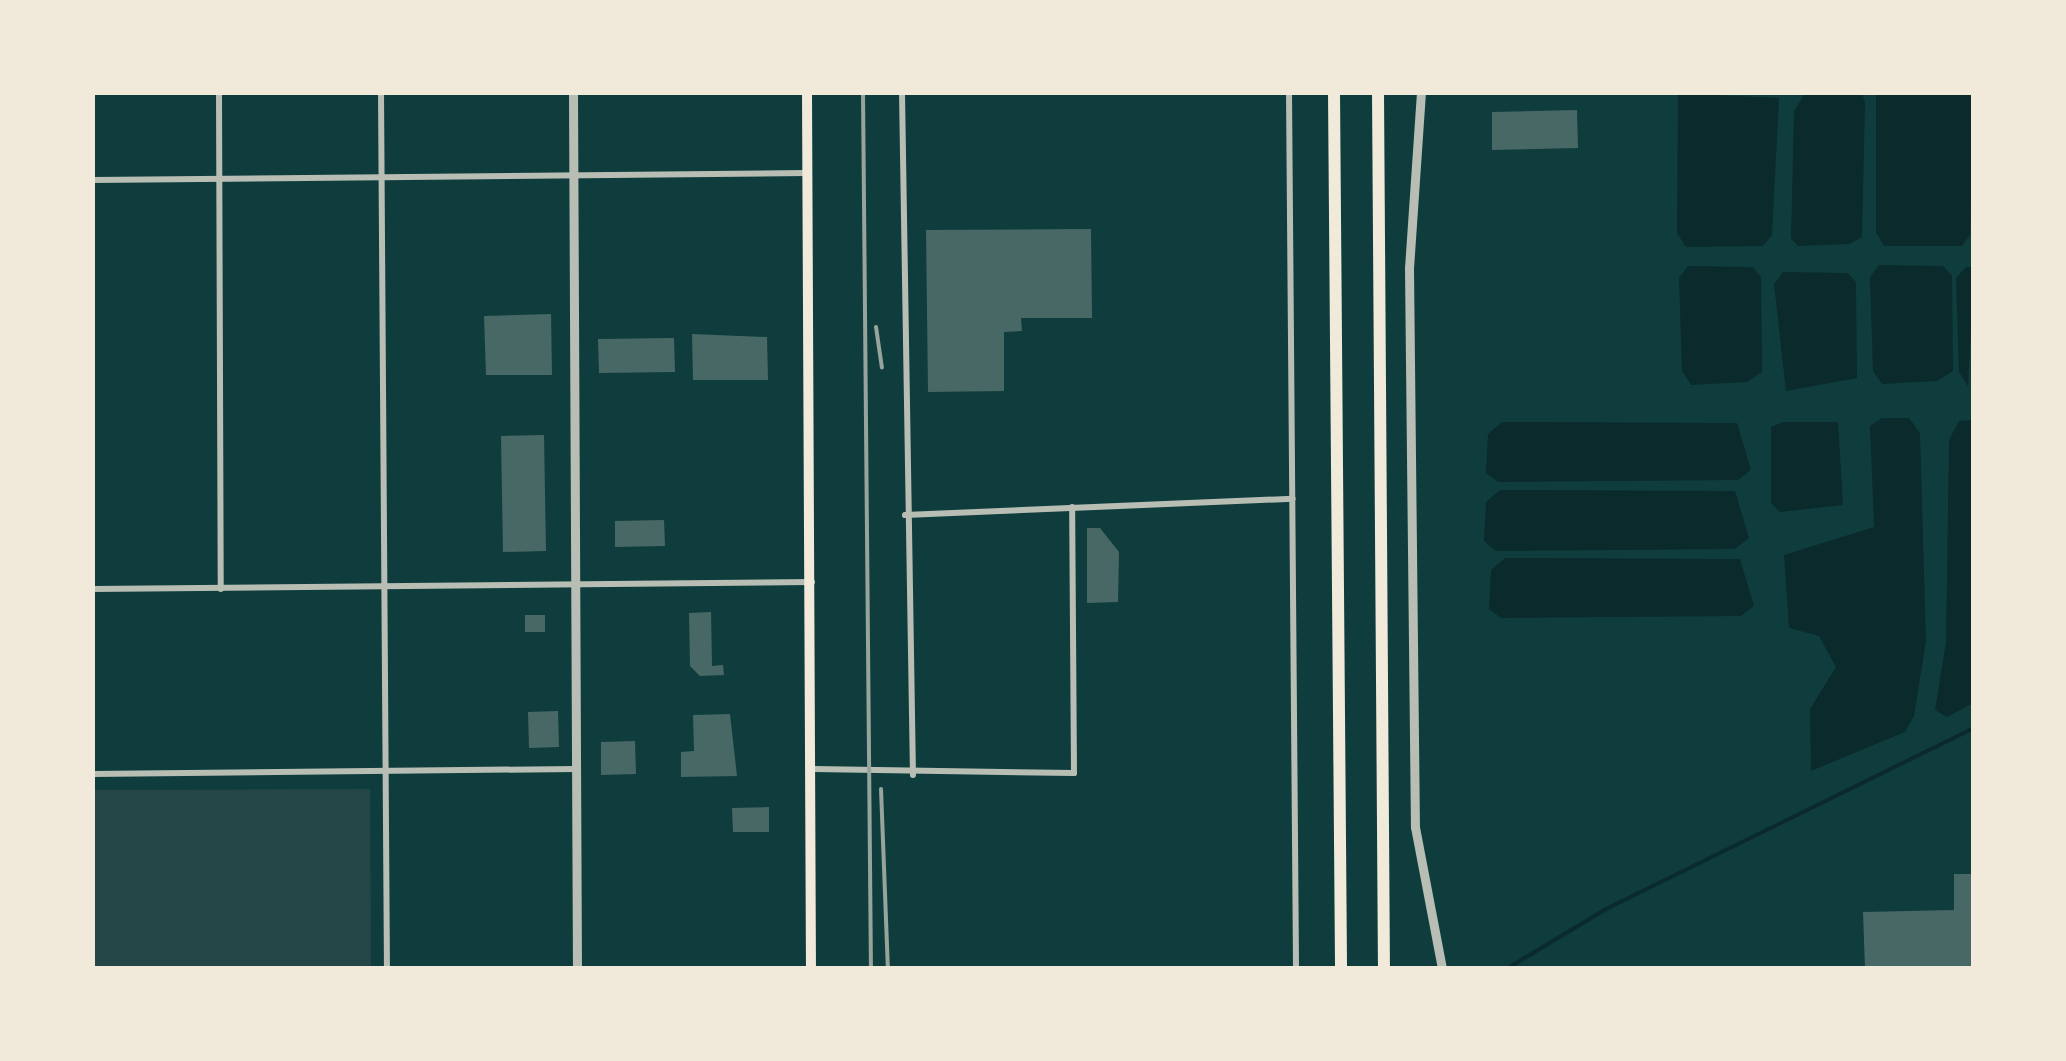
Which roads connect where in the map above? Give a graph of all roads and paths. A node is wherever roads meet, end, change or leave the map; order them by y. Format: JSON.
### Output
{"nodes":[{"id":1,"x":219,"y":92,"type":"edge"},
{"id":2,"x":382,"y":92,"type":"edge"},
{"id":3,"x":573,"y":92,"type":"edge"},
{"id":4,"x":807,"y":92,"type":"edge"},
{"id":5,"x":902,"y":92,"type":"edge"},
{"id":6,"x":1289,"y":92,"type":"edge"},
{"id":7,"x":1334,"y":92,"type":"edge"},
{"id":8,"x":1378,"y":92,"type":"edge"},
{"id":9,"x":1421,"y":92,"type":"edge"},
{"id":10,"x":808,"y":172,"type":"junction"},
{"id":11,"x":573,"y":176,"type":"junction"},
{"id":12,"x":382,"y":178,"type":"junction"},
{"id":13,"x":92,"y":180,"type":"edge"},
{"id":14,"x":220,"y":180,"type":"junction"},
{"id":15,"x":1293,"y":500,"type":"junction"},
{"id":16,"x":1072,"y":507,"type":"junction"},
{"id":17,"x":905,"y":515,"type":"junction"},
{"id":18,"x":813,"y":582,"type":"junction"},
{"id":19,"x":385,"y":586,"type":"junction"},
{"id":20,"x":575,"y":586,"type":"junction"},
{"id":21,"x":221,"y":588,"type":"junction"},
{"id":22,"x":92,"y":589,"type":"edge"},
{"id":23,"x":576,"y":769,"type":"junction"},
{"id":24,"x":814,"y":769,"type":"junction"},
{"id":25,"x":386,"y":772,"type":"junction"},
{"id":26,"x":92,"y":774,"type":"edge"},
{"id":27,"x":913,"y":775,"type":"junction"},
{"id":28,"x":387,"y":968,"type":"edge"},
{"id":29,"x":577,"y":968,"type":"edge"},
{"id":30,"x":811,"y":968,"type":"edge"},
{"id":31,"x":1296,"y":968,"type":"edge"},
{"id":32,"x":1341,"y":968,"type":"edge"},
{"id":33,"x":1384,"y":968,"type":"edge"},
{"id":34,"x":1442,"y":968,"type":"edge"}],
"edges":[{"from":1,"to":14,"type":"street"},
{"from":2,"to":12,"type":"street"},
{"from":3,"to":11,"type":"street"},
{"from":4,"to":10,"type":"main road"},
{"from":5,"to":17,"type":"street"},
{"from":6,"to":15,"type":"street"},
{"from":7,"to":32,"type":"highway"},
{"from":8,"to":33,"type":"highway"},
{"from":9,"to":34,"type":"street"},
{"from":10,"to":11,"type":"street"},
{"from":10,"to":18,"type":"main road"},
{"from":11,"to":12,"type":"street"},
{"from":11,"to":20,"type":"street"},
{"from":12,"to":14,"type":"street"},
{"from":12,"to":19,"type":"street"},
{"from":13,"to":14,"type":"street"},
{"from":14,"to":21,"type":"street"},
{"from":15,"to":16,"type":"street"},
{"from":15,"to":31,"type":"street"},
{"from":16,"to":17,"type":"street"},
{"from":16,"to":27,"type":"street"},
{"from":17,"to":27,"type":"street"},
{"from":18,"to":20,"type":"street"},
{"from":18,"to":24,"type":"main road"},
{"from":19,"to":20,"type":"street"},
{"from":19,"to":21,"type":"street"},
{"from":19,"to":25,"type":"street"},
{"from":20,"to":23,"type":"street"},
{"from":21,"to":22,"type":"street"},
{"from":23,"to":25,"type":"street"},
{"from":23,"to":29,"type":"street"},
{"from":24,"to":27,"type":"street"},
{"from":24,"to":30,"type":"main road"},
{"from":25,"to":26,"type":"street"},
{"from":25,"to":28,"type":"street"}]}
